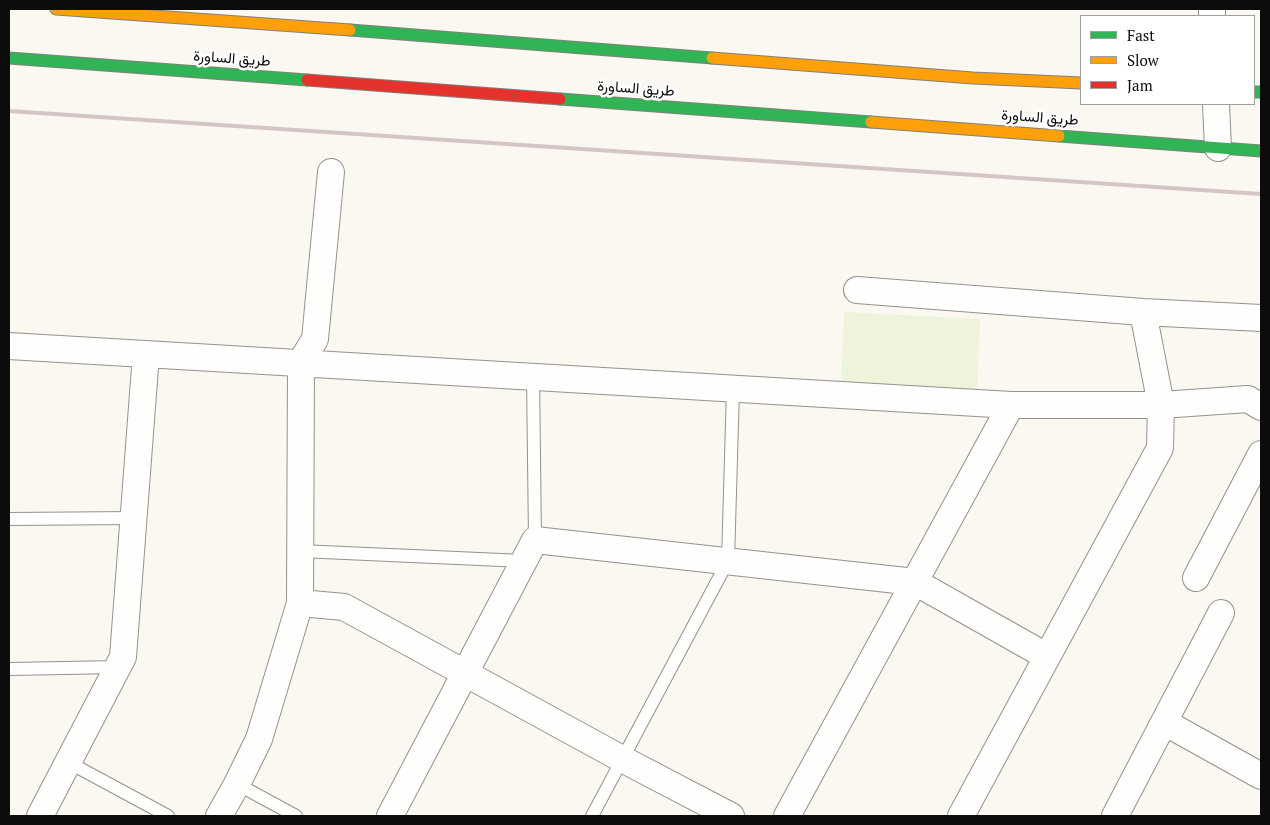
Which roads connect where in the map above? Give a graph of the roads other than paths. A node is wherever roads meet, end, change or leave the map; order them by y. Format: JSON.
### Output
{"nodes":[{"id":1,"x":56,"y":9,"type":"edge"},
{"id":2,"x":9,"y":58,"type":"edge"},
{"id":3,"x":1080,"y":83,"type":"edge"},
{"id":4,"x":1216,"y":105,"type":"edge"},
{"id":5,"x":1218,"y":148,"type":"junction"},
{"id":6,"x":1261,"y":150,"type":"edge"},
{"id":7,"x":331,"y":172,"type":"dead end"},
{"id":8,"x":857,"y":290,"type":"dead end"},
{"id":9,"x":1144,"y":312,"type":"junction"},
{"id":10,"x":1261,"y":318,"type":"edge"},
{"id":11,"x":9,"y":346,"type":"edge"},
{"id":12,"x":146,"y":354,"type":"junction"},
{"id":13,"x":301,"y":362,"type":"junction"},
{"id":14,"x":533,"y":377,"type":"junction"},
{"id":15,"x":733,"y":389,"type":"junction"},
{"id":16,"x":1161,"y":405,"type":"junction"},
{"id":17,"x":1011,"y":406,"type":"junction"},
{"id":18,"x":1261,"y":407,"type":"edge"},
{"id":19,"x":1261,"y":454,"type":"edge"},
{"id":20,"x":133,"y":518,"type":"junction"},
{"id":21,"x":9,"y":520,"type":"edge"},
{"id":22,"x":300,"y":551,"type":"junction"},
{"id":23,"x":529,"y":551,"type":"junction"},
{"id":24,"x":728,"y":561,"type":"junction"},
{"id":25,"x":1196,"y":578,"type":"dead end"},
{"id":26,"x":915,"y":582,"type":"junction"},
{"id":27,"x":300,"y":603,"type":"junction"},
{"id":28,"x":1221,"y":613,"type":"dead end"},
{"id":29,"x":1046,"y":656,"type":"junction"},
{"id":30,"x":118,"y":667,"type":"junction"},
{"id":31,"x":9,"y":669,"type":"edge"},
{"id":32,"x":464,"y":674,"type":"junction"},
{"id":33,"x":1164,"y":722,"type":"junction"},
{"id":34,"x":622,"y":759,"type":"junction"},
{"id":35,"x":68,"y":762,"type":"junction"},
{"id":36,"x":1261,"y":776,"type":"edge"},
{"id":37,"x":237,"y":784,"type":"junction"},
{"id":38,"x":40,"y":816,"type":"edge"},
{"id":39,"x":168,"y":816,"type":"edge"},
{"id":40,"x":219,"y":816,"type":"edge"},
{"id":41,"x":296,"y":816,"type":"edge"},
{"id":42,"x":390,"y":816,"type":"edge"},
{"id":43,"x":592,"y":816,"type":"edge"},
{"id":44,"x":731,"y":816,"type":"edge"},
{"id":45,"x":787,"y":816,"type":"edge"},
{"id":46,"x":961,"y":816,"type":"edge"},
{"id":47,"x":1115,"y":816,"type":"edge"}],
"edges":[{"from":1,"to":3,"type":"main road"},
{"from":2,"to":5,"type":"main road","name":"طريق الساورة"},
{"from":4,"to":5,"type":"street"},
{"from":5,"to":6,"type":"main road","name":"طريق الساورة"},
{"from":7,"to":13,"type":"street"},
{"from":8,"to":9,"type":"street"},
{"from":9,"to":10,"type":"street"},
{"from":9,"to":16,"type":"street"},
{"from":11,"to":12,"type":"street"},
{"from":12,"to":13,"type":"street"},
{"from":12,"to":20,"type":"street"},
{"from":13,"to":14,"type":"street"},
{"from":13,"to":22,"type":"street"},
{"from":14,"to":15,"type":"street"},
{"from":14,"to":23,"type":"lane"},
{"from":15,"to":17,"type":"street"},
{"from":15,"to":24,"type":"lane"},
{"from":16,"to":17,"type":"street"},
{"from":16,"to":18,"type":"street"},
{"from":16,"to":29,"type":"street"},
{"from":17,"to":26,"type":"street"},
{"from":19,"to":25,"type":"street"},
{"from":20,"to":21,"type":"lane"},
{"from":20,"to":30,"type":"street"},
{"from":22,"to":23,"type":"lane"},
{"from":22,"to":27,"type":"street"},
{"from":23,"to":24,"type":"street"},
{"from":23,"to":32,"type":"street"},
{"from":24,"to":26,"type":"street"},
{"from":24,"to":34,"type":"lane"},
{"from":26,"to":29,"type":"street"},
{"from":26,"to":45,"type":"street"},
{"from":27,"to":32,"type":"street"},
{"from":27,"to":37,"type":"street"},
{"from":28,"to":33,"type":"street"},
{"from":29,"to":46,"type":"street"},
{"from":30,"to":31,"type":"lane"},
{"from":30,"to":35,"type":"street"},
{"from":32,"to":34,"type":"street"},
{"from":32,"to":42,"type":"street"},
{"from":33,"to":36,"type":"street"},
{"from":33,"to":47,"type":"street"},
{"from":34,"to":43,"type":"lane"},
{"from":34,"to":44,"type":"street"},
{"from":35,"to":38,"type":"street"},
{"from":35,"to":39,"type":"lane"},
{"from":37,"to":40,"type":"street"},
{"from":37,"to":41,"type":"lane"}]}
